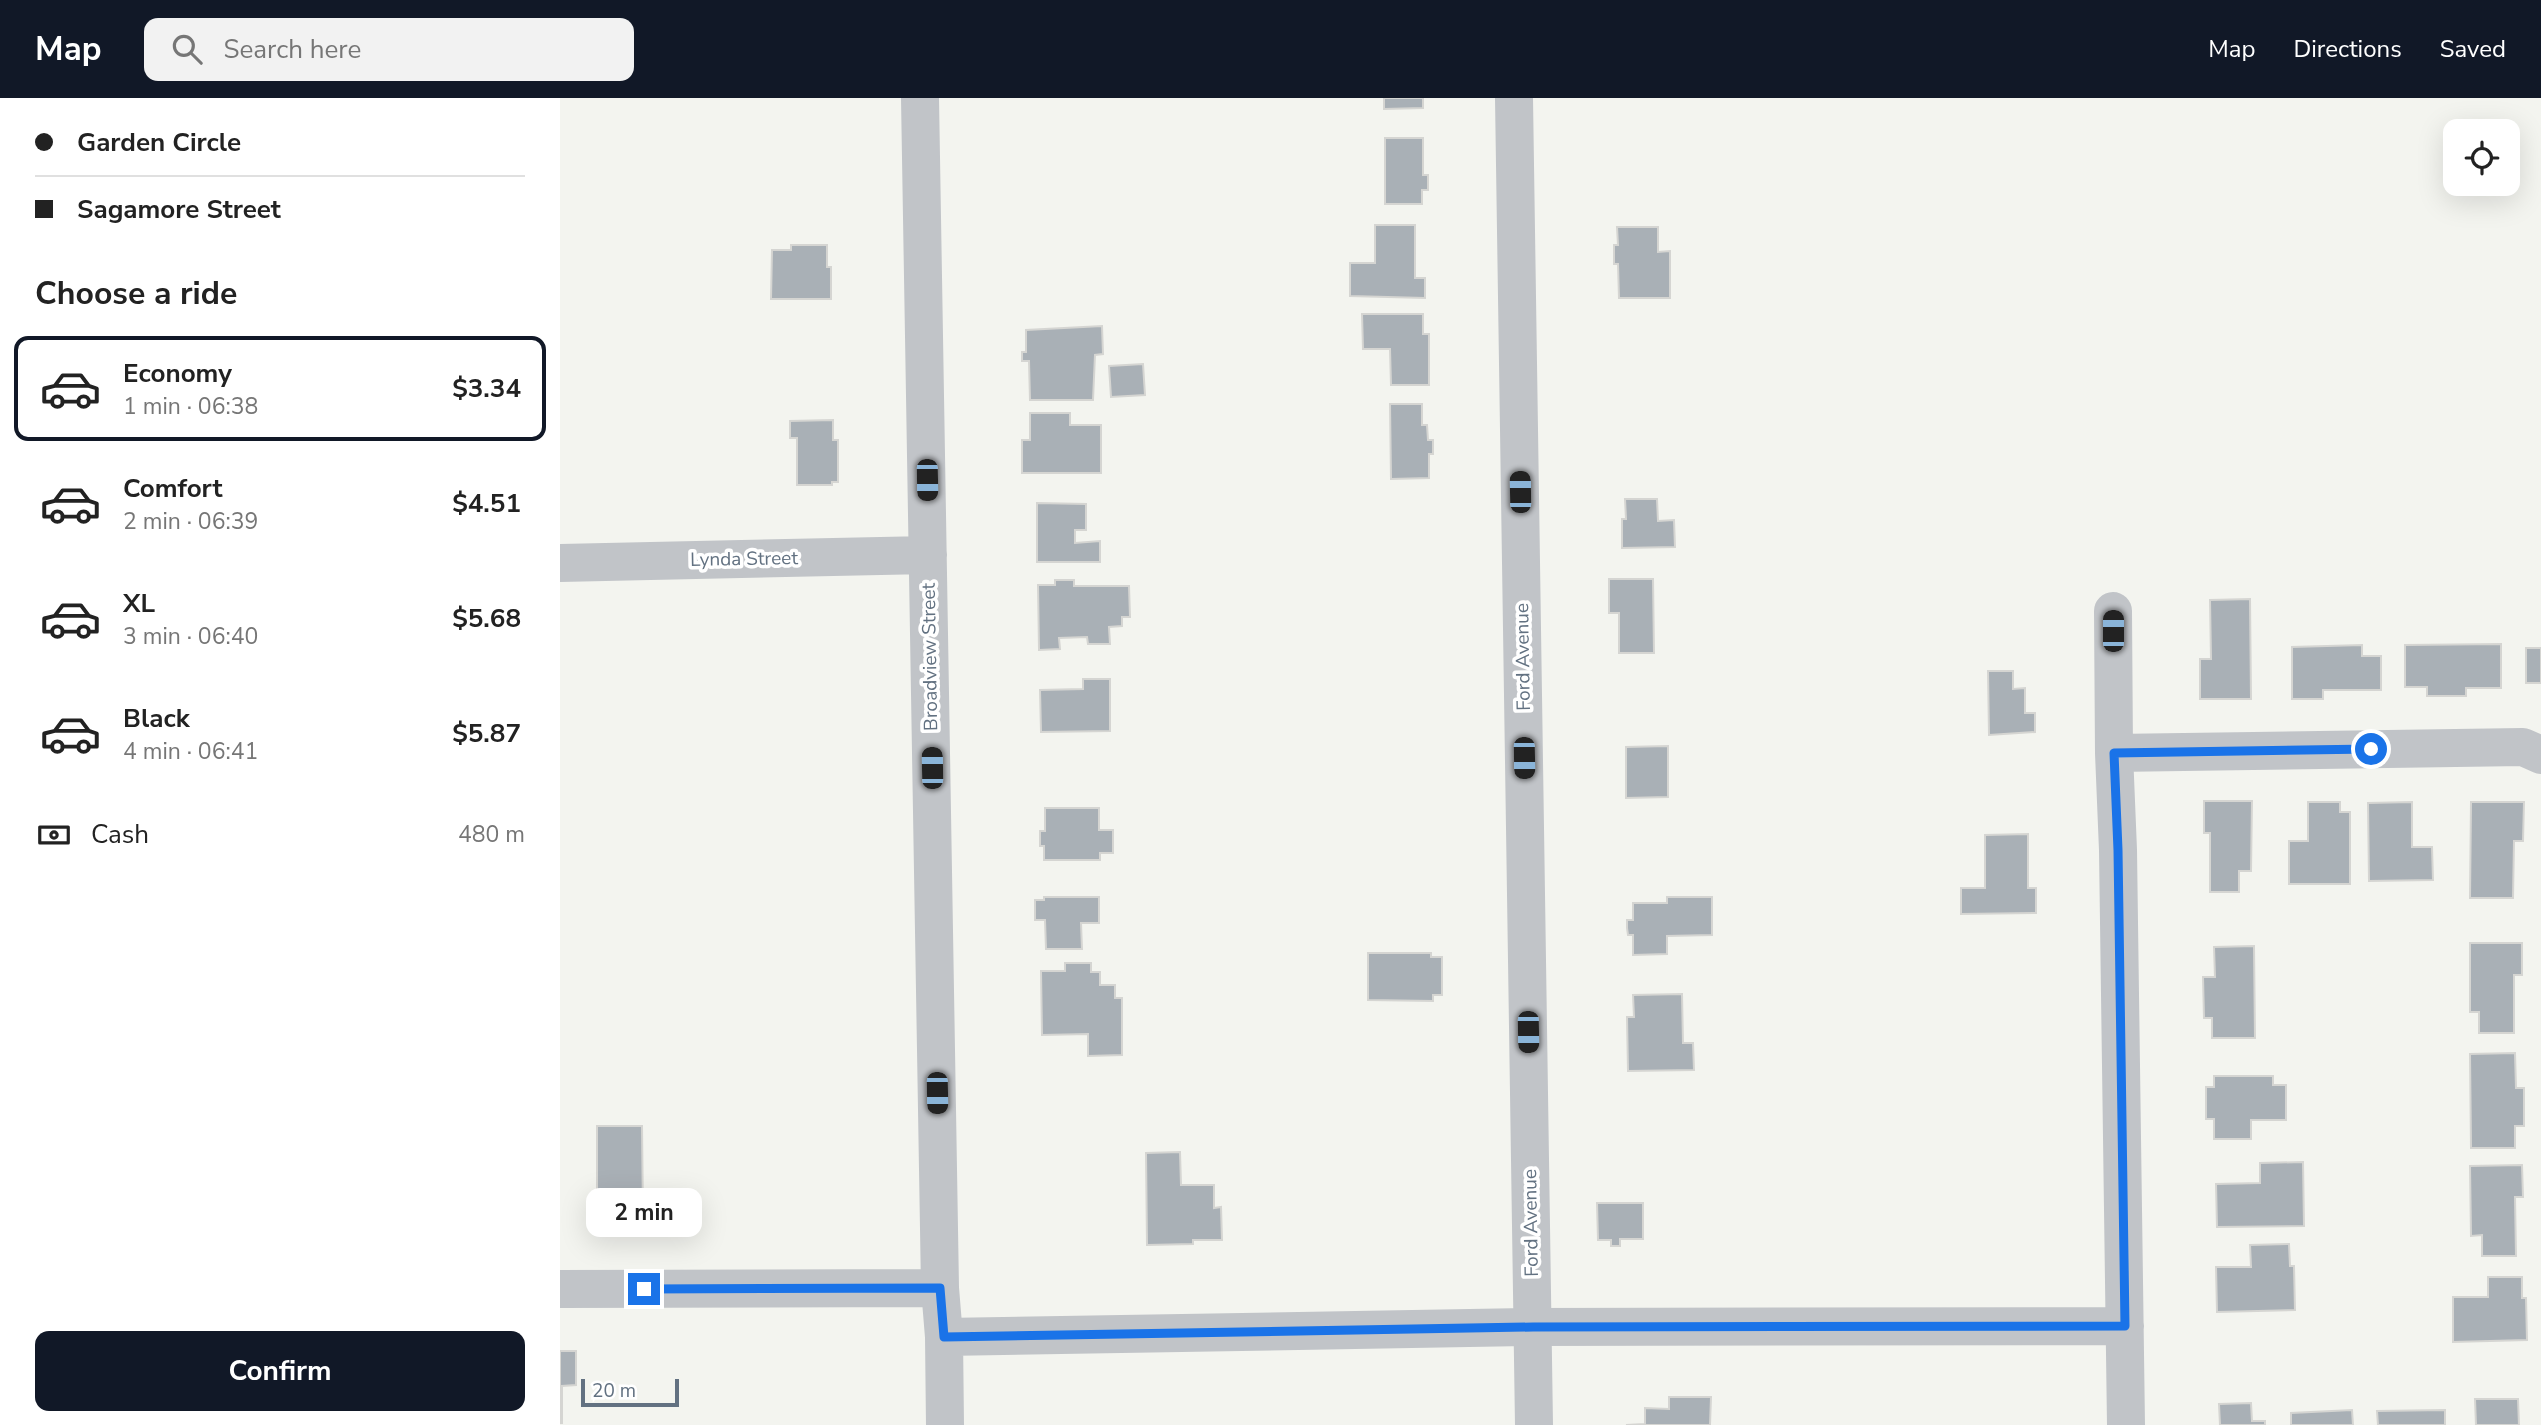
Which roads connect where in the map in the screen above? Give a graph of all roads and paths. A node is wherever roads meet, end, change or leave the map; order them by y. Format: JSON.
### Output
{"nodes":[{"id":1,"x":920,"y":98,"type":"edge"},
{"id":2,"x":1514,"y":98,"type":"edge"},
{"id":3,"x":928,"y":555,"type":"junction"},
{"id":4,"x":560,"y":563,"type":"edge"},
{"id":5,"x":2113,"y":611,"type":"dead end"},
{"id":6,"x":2114,"y":753,"type":"junction"},
{"id":7,"x":2541,"y":755,"type":"edge"},
{"id":8,"x":940,"y":1288,"type":"junction"},
{"id":9,"x":560,"y":1289,"type":"edge"},
{"id":10,"x":2125,"y":1326,"type":"junction"},
{"id":11,"x":1533,"y":1327,"type":"junction"},
{"id":12,"x":944,"y":1337,"type":"junction"},
{"id":13,"x":944,"y":1425,"type":"edge"},
{"id":14,"x":1534,"y":1425,"type":"edge"},
{"id":15,"x":2126,"y":1425,"type":"edge"}],
"edges":[{"from":1,"to":3,"type":"street","name":"Broadview Street"},
{"from":2,"to":11,"type":"street","name":"Ford Avenue"},
{"from":3,"to":4,"type":"street","name":"Lynda Street"},
{"from":3,"to":8,"type":"street","name":"Broadview Street"},
{"from":5,"to":6,"type":"street"},
{"from":6,"to":7,"type":"street"},
{"from":6,"to":10,"type":"street"},
{"from":8,"to":9,"type":"street"},
{"from":8,"to":12,"type":"street","name":"Broadview Street"},
{"from":10,"to":11,"type":"street"},
{"from":10,"to":15,"type":"street"},
{"from":11,"to":12,"type":"street"},
{"from":11,"to":14,"type":"street","name":"Ford Avenue"},
{"from":12,"to":13,"type":"street","name":"Broadview Street"}]}
